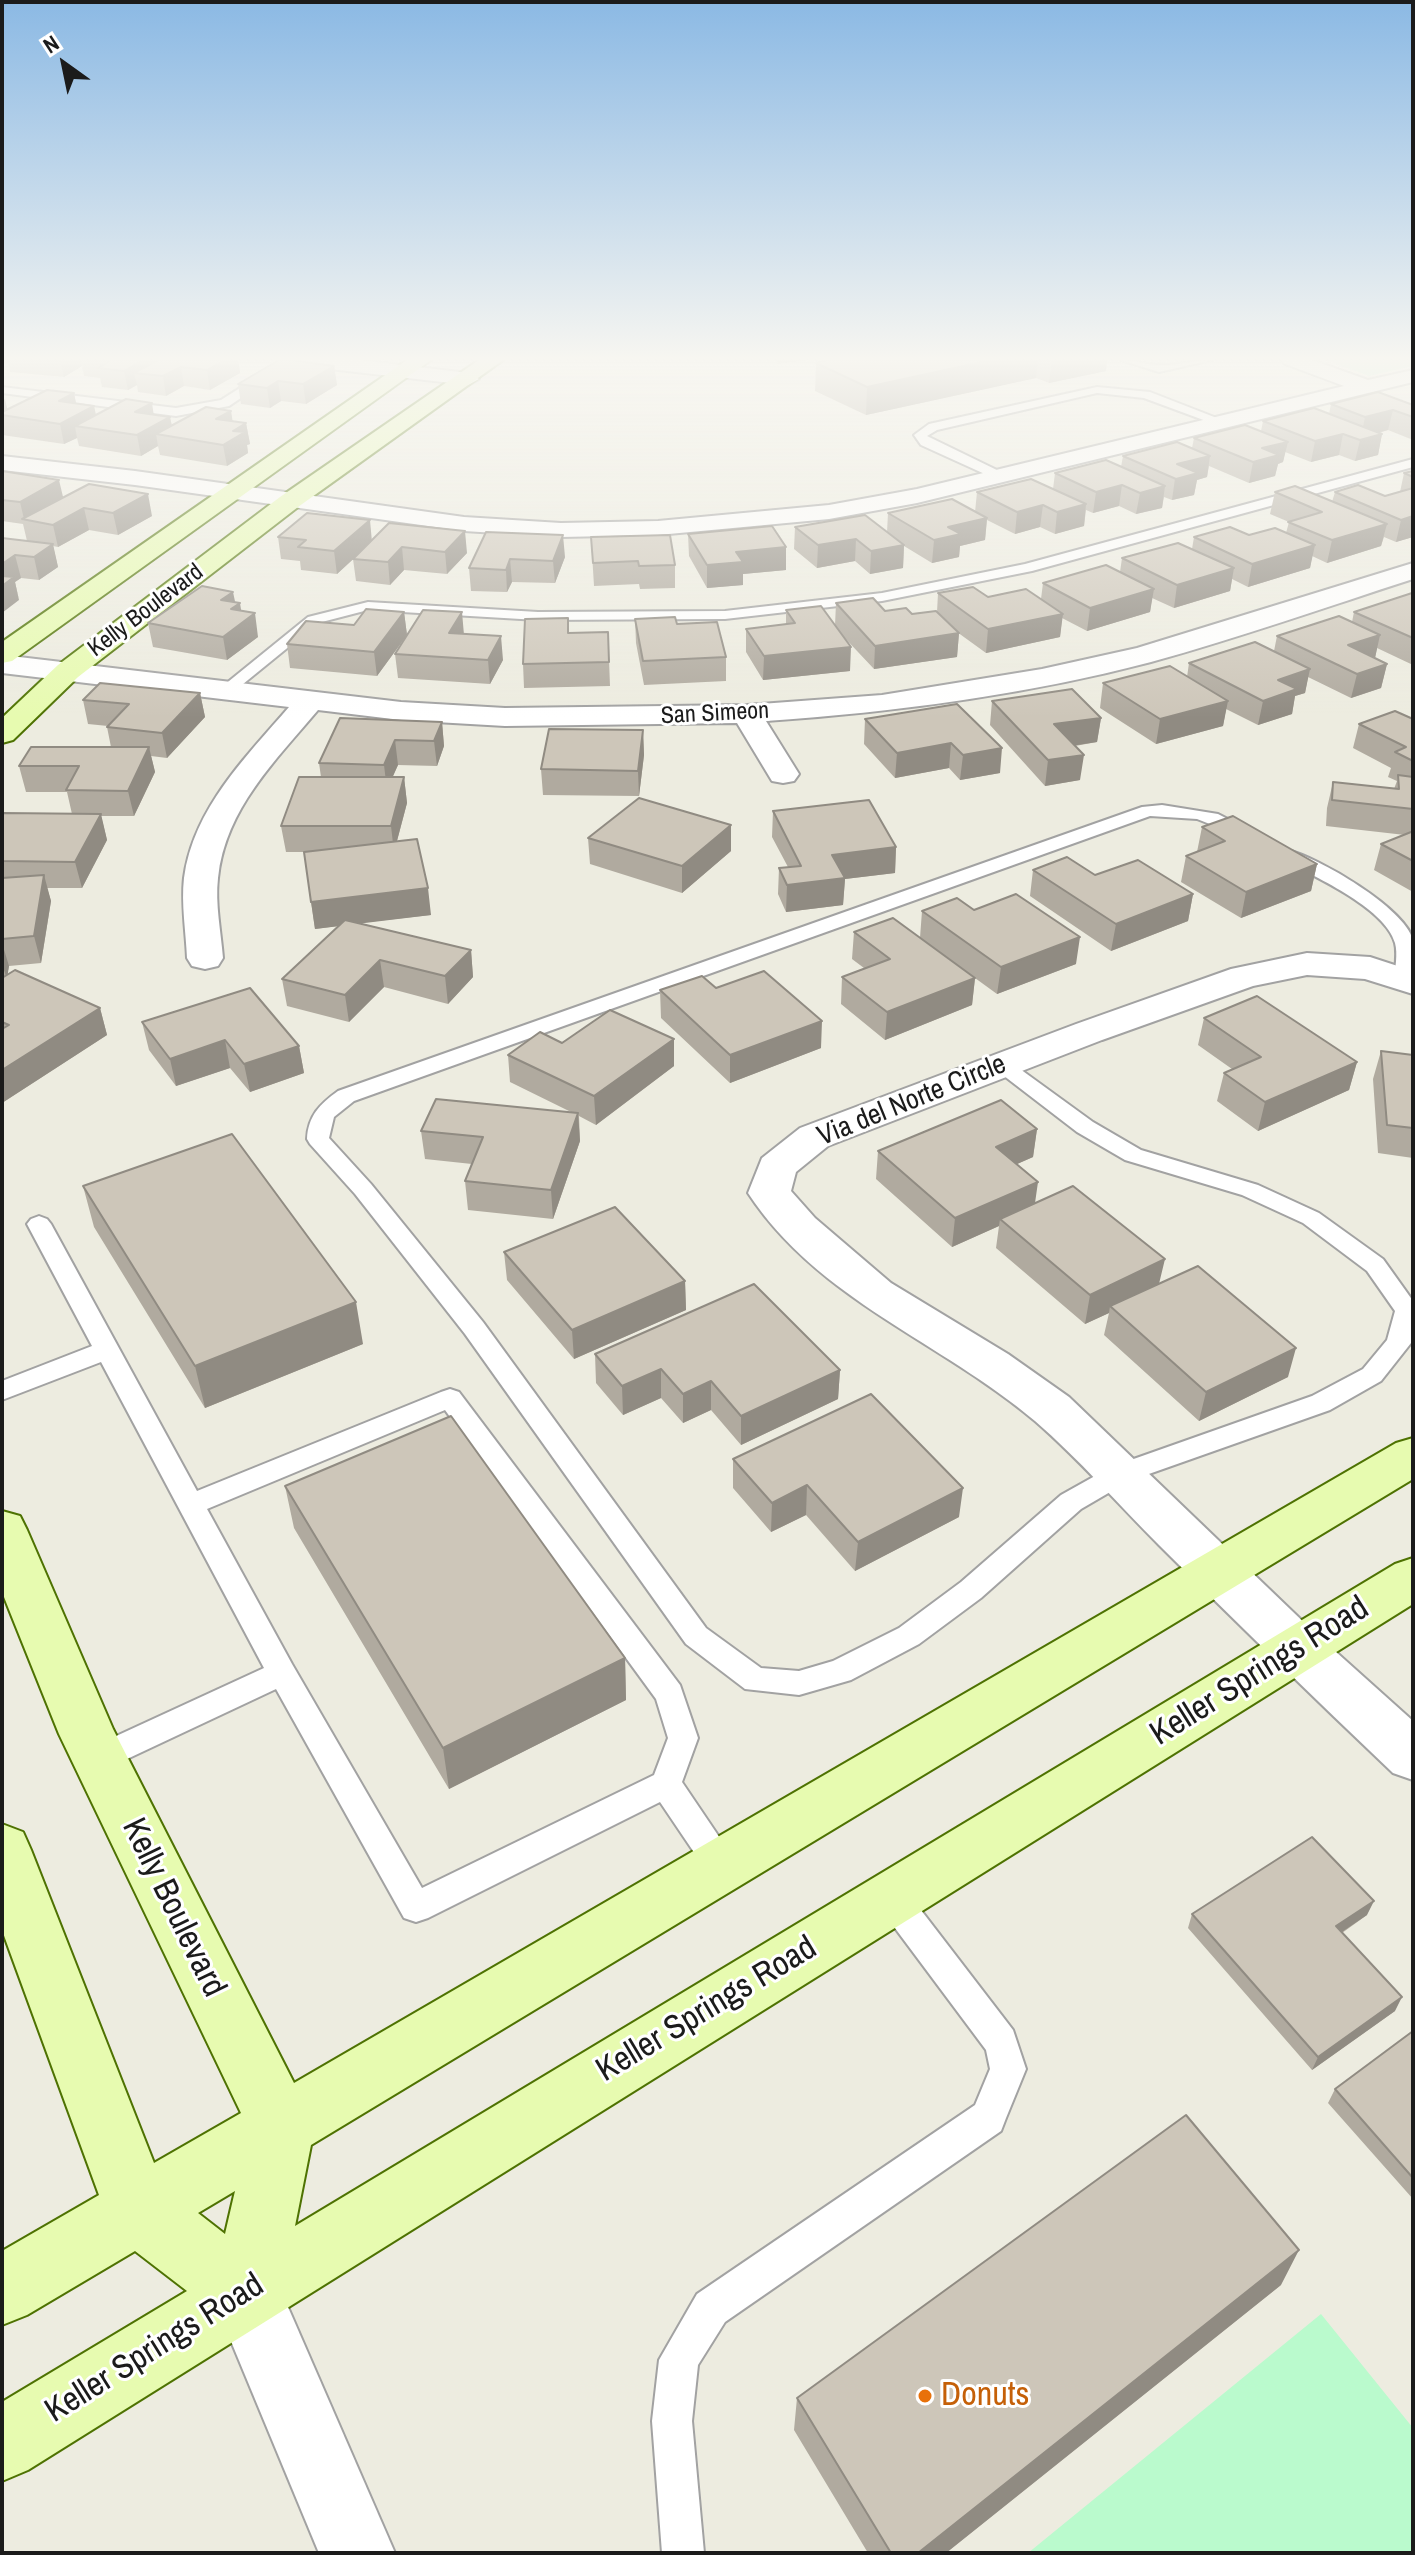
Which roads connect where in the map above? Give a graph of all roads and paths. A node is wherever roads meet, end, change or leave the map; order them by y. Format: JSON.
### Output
{"nodes":[{"id":1,"x":125,"y":479,"type":"edge"},
{"id":2,"x":249,"y":479,"type":"edge"},
{"id":3,"x":322,"y":479,"type":"edge"},
{"id":4,"x":983,"y":479,"type":"edge"},
{"id":5,"x":1353,"y":479,"type":"edge"},
{"id":6,"x":229,"y":493,"type":"junction"},
{"id":7,"x":289,"y":502,"type":"junction"},
{"id":8,"x":1413,"y":571,"type":"edge"},
{"id":9,"x":2,"y":655,"type":"edge"},
{"id":10,"x":2,"y":664,"type":"edge"},
{"id":11,"x":68,"y":671,"type":"junction"},
{"id":12,"x":226,"y":690,"type":"junction"},
{"id":13,"x":309,"y":702,"type":"junction"},
{"id":14,"x":747,"y":714,"type":"junction"},
{"id":15,"x":2,"y":734,"type":"edge"},
{"id":16,"x":783,"y":774,"type":"dead end"},
{"id":17,"x":205,"y":958,"type":"dead end"},
{"id":18,"x":1409,"y":981,"type":"edge"},
{"id":19,"x":1002,"y":1065,"type":"junction"},
{"id":20,"x":39,"y":1224,"type":"dead end"},
{"id":21,"x":107,"y":1350,"type":"junction"},
{"id":22,"x":2,"y":1391,"type":"edge"},
{"id":23,"x":1413,"y":1456,"type":"edge"},
{"id":24,"x":1120,"y":1474,"type":"junction"},
{"id":25,"x":191,"y":1505,"type":"junction"},
{"id":26,"x":2,"y":1530,"type":"edge"},
{"id":27,"x":1218,"y":1569,"type":"junction"},
{"id":28,"x":1413,"y":1578,"type":"edge"},
{"id":29,"x":1297,"y":1649,"type":"junction"},
{"id":30,"x":282,"y":1673,"type":"junction"},
{"id":31,"x":1413,"y":1756,"type":"edge"},
{"id":32,"x":99,"y":1758,"type":"junction"},
{"id":33,"x":666,"y":1784,"type":"junction"},
{"id":34,"x":2,"y":1850,"type":"edge"},
{"id":35,"x":721,"y":1866,"type":"junction"},
{"id":36,"x":892,"y":1898,"type":"junction"},
{"id":37,"x":282,"y":2128,"type":"junction"},
{"id":38,"x":139,"y":2211,"type":"junction"},
{"id":39,"x":2,"y":2290,"type":"edge"},
{"id":40,"x":246,"y":2293,"type":"junction"},
{"id":41,"x":2,"y":2444,"type":"edge"},
{"id":42,"x":357,"y":2553,"type":"edge"},
{"id":43,"x":683,"y":2553,"type":"edge"}],
"edges":[{"from":1,"to":6,"type":"street"},
{"from":2,"to":6,"type":"main road","name":"Kelly Boulevard"},
{"from":3,"to":7,"type":"main road","name":"Kelly Boulevard"},
{"from":4,"to":7,"type":"street"},
{"from":5,"to":12,"type":"lane"},
{"from":6,"to":7,"type":"street"},
{"from":6,"to":9,"type":"main road","name":"Kelly Boulevard"},
{"from":7,"to":11,"type":"main road","name":"Kelly Boulevard"},
{"from":8,"to":14,"type":"street","name":"San Simeon"},
{"from":10,"to":11,"type":"street","name":"San Simeon"},
{"from":11,"to":12,"type":"street","name":"San Simeon"},
{"from":11,"to":15,"type":"main road","name":"Kelly Boulevard"},
{"from":12,"to":13,"type":"street","name":"San Simeon"},
{"from":13,"to":14,"type":"street","name":"San Simeon"},
{"from":13,"to":17,"type":"street"},
{"from":14,"to":16,"type":"street"},
{"from":18,"to":19,"type":"street","name":"Via del Norte Circle"},
{"from":18,"to":24,"type":"lane"},
{"from":19,"to":24,"type":"street","name":"Via del Norte Circle"},
{"from":19,"to":24,"type":"lane"},
{"from":20,"to":21,"type":"lane"},
{"from":21,"to":22,"type":"lane"},
{"from":21,"to":25,"type":"lane"},
{"from":23,"to":27,"type":"main road"},
{"from":24,"to":27,"type":"street","name":"Via del Norte Circle"},
{"from":25,"to":30,"type":"lane"},
{"from":25,"to":33,"type":"lane"},
{"from":26,"to":32,"type":"main road","name":"Kelly Boulevard"},
{"from":27,"to":29,"type":"street","name":"Via del Norte Circle"},
{"from":27,"to":35,"type":"main road"},
{"from":28,"to":29,"type":"main road","name":"Keller Springs Road"},
{"from":29,"to":31,"type":"street","name":"Via del Norte Circle"},
{"from":29,"to":36,"type":"main road","name":"Keller Springs Road"},
{"from":30,"to":32,"type":"lane"},
{"from":30,"to":33,"type":"lane"},
{"from":32,"to":37,"type":"main road","name":"Kelly Boulevard"},
{"from":33,"to":35,"type":"lane"},
{"from":34,"to":38,"type":"main road"},
{"from":35,"to":37,"type":"main road"},
{"from":36,"to":40,"type":"main road","name":"Keller Springs Road"},
{"from":36,"to":43,"type":"lane"},
{"from":37,"to":38,"type":"main road"},
{"from":37,"to":40,"type":"main road"},
{"from":38,"to":39,"type":"main road"},
{"from":38,"to":40,"type":"main road"},
{"from":40,"to":41,"type":"main road","name":"Keller Springs Road"},
{"from":40,"to":42,"type":"street"}]}
